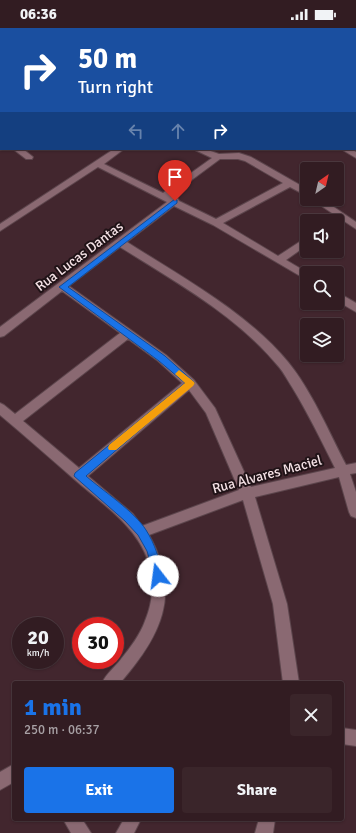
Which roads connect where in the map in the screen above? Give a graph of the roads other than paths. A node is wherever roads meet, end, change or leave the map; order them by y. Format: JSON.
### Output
{"nodes":[{"id":1,"x":18,"y":150,"type":"edge"},
{"id":2,"x":119,"y":150,"type":"edge"},
{"id":3,"x":200,"y":150,"type":"edge"},
{"id":4,"x":347,"y":150,"type":"edge"},
{"id":5,"x":356,"y":155,"type":"edge"},
{"id":6,"x":29,"y":157,"type":"dead end"},
{"id":7,"x":218,"y":157,"type":"junction"},
{"id":8,"x":98,"y":164,"type":"junction"},
{"id":9,"x":290,"y":183,"type":"junction"},
{"id":10,"x":300,"y":189,"type":"edge"},
{"id":11,"x":164,"y":196,"type":"junction"},
{"id":12,"x":175,"y":201,"type":"junction"},
{"id":13,"x":327,"y":206,"type":"edge"},
{"id":14,"x":348,"y":220,"type":"junction"},
{"id":15,"x":344,"y":221,"type":"edge"},
{"id":16,"x":216,"y":223,"type":"junction"},
{"id":17,"x":356,"y":226,"type":"edge"},
{"id":18,"x":0,"y":228,"type":"edge"},
{"id":19,"x":121,"y":243,"type":"junction"},
{"id":20,"x":300,"y":245,"type":"edge"},
{"id":21,"x":279,"y":260,"type":"junction"},
{"id":22,"x":300,"y":273,"type":"edge"},
{"id":23,"x":63,"y":287,"type":"junction"},
{"id":24,"x":344,"y":300,"type":"edge"},
{"id":25,"x":356,"y":308,"type":"edge"},
{"id":26,"x":0,"y":333,"type":"edge"},
{"id":27,"x":128,"y":333,"type":"junction"},
{"id":28,"x":190,"y":383,"type":"junction"},
{"id":29,"x":0,"y":408,"type":"edge"},
{"id":30,"x":15,"y":420,"type":"junction"},
{"id":31,"x":356,"y":468,"type":"edge"},
{"id":32,"x":342,"y":471,"type":"junction"},
{"id":33,"x":79,"y":476,"type":"junction"},
{"id":34,"x":247,"y":493,"type":"junction"},
{"id":35,"x":356,"y":512,"type":"edge"},
{"id":36,"x":141,"y":532,"type":"junction"},
{"id":37,"x":112,"y":681,"type":"edge"},
{"id":38,"x":292,"y":681,"type":"edge"},
{"id":39,"x":344,"y":736,"type":"edge"},
{"id":40,"x":356,"y":738,"type":"edge"},
{"id":41,"x":12,"y":773,"type":"edge"},
{"id":42,"x":0,"y":782,"type":"edge"},
{"id":43,"x":73,"y":821,"type":"edge"},
{"id":44,"x":132,"y":821,"type":"edge"},
{"id":45,"x":267,"y":821,"type":"edge"},
{"id":46,"x":82,"y":833,"type":"edge"},
{"id":47,"x":125,"y":833,"type":"edge"},
{"id":48,"x":264,"y":833,"type":"edge"}],
"edges":[{"from":1,"to":6,"type":"street"},
{"from":2,"to":8,"type":"street"},
{"from":3,"to":7,"type":"street"},
{"from":4,"to":5,"type":"street"},
{"from":7,"to":9,"type":"street"},
{"from":7,"to":11,"type":"street"},
{"from":8,"to":11,"type":"street"},
{"from":8,"to":18,"type":"street"},
{"from":9,"to":10,"type":"street"},
{"from":9,"to":16,"type":"street"},
{"from":11,"to":12,"type":"street"},
{"from":12,"to":16,"type":"street"},
{"from":12,"to":19,"type":"street","name":"Rua Lucas Dantas"},
{"from":13,"to":14,"type":"street"},
{"from":14,"to":15,"type":"street"},
{"from":14,"to":17,"type":"street"},
{"from":16,"to":21,"type":"street"},
{"from":19,"to":23,"type":"street","name":"Rua Lucas Dantas"},
{"from":19,"to":32,"type":"street"},
{"from":20,"to":21,"type":"street"},
{"from":21,"to":22,"type":"street"},
{"from":23,"to":26,"type":"street","name":"Rua Lucas Dantas"},
{"from":23,"to":27,"type":"street"},
{"from":24,"to":25,"type":"street"},
{"from":27,"to":28,"type":"street"},
{"from":27,"to":30,"type":"street"},
{"from":28,"to":33,"type":"street"},
{"from":28,"to":34,"type":"street"},
{"from":29,"to":30,"type":"street"},
{"from":30,"to":33,"type":"street"},
{"from":31,"to":32,"type":"street","name":"Rua Alvares Maciel"},
{"from":32,"to":34,"type":"street","name":"Rua Alvares Maciel"},
{"from":32,"to":35,"type":"street"},
{"from":33,"to":36,"type":"street"},
{"from":34,"to":36,"type":"street","name":"Rua Alvares Maciel"},
{"from":34,"to":38,"type":"street"},
{"from":36,"to":37,"type":"street"},
{"from":39,"to":40,"type":"street"},
{"from":41,"to":42,"type":"street"},
{"from":43,"to":46,"type":"street"},
{"from":44,"to":47,"type":"street"},
{"from":45,"to":48,"type":"street"}]}
